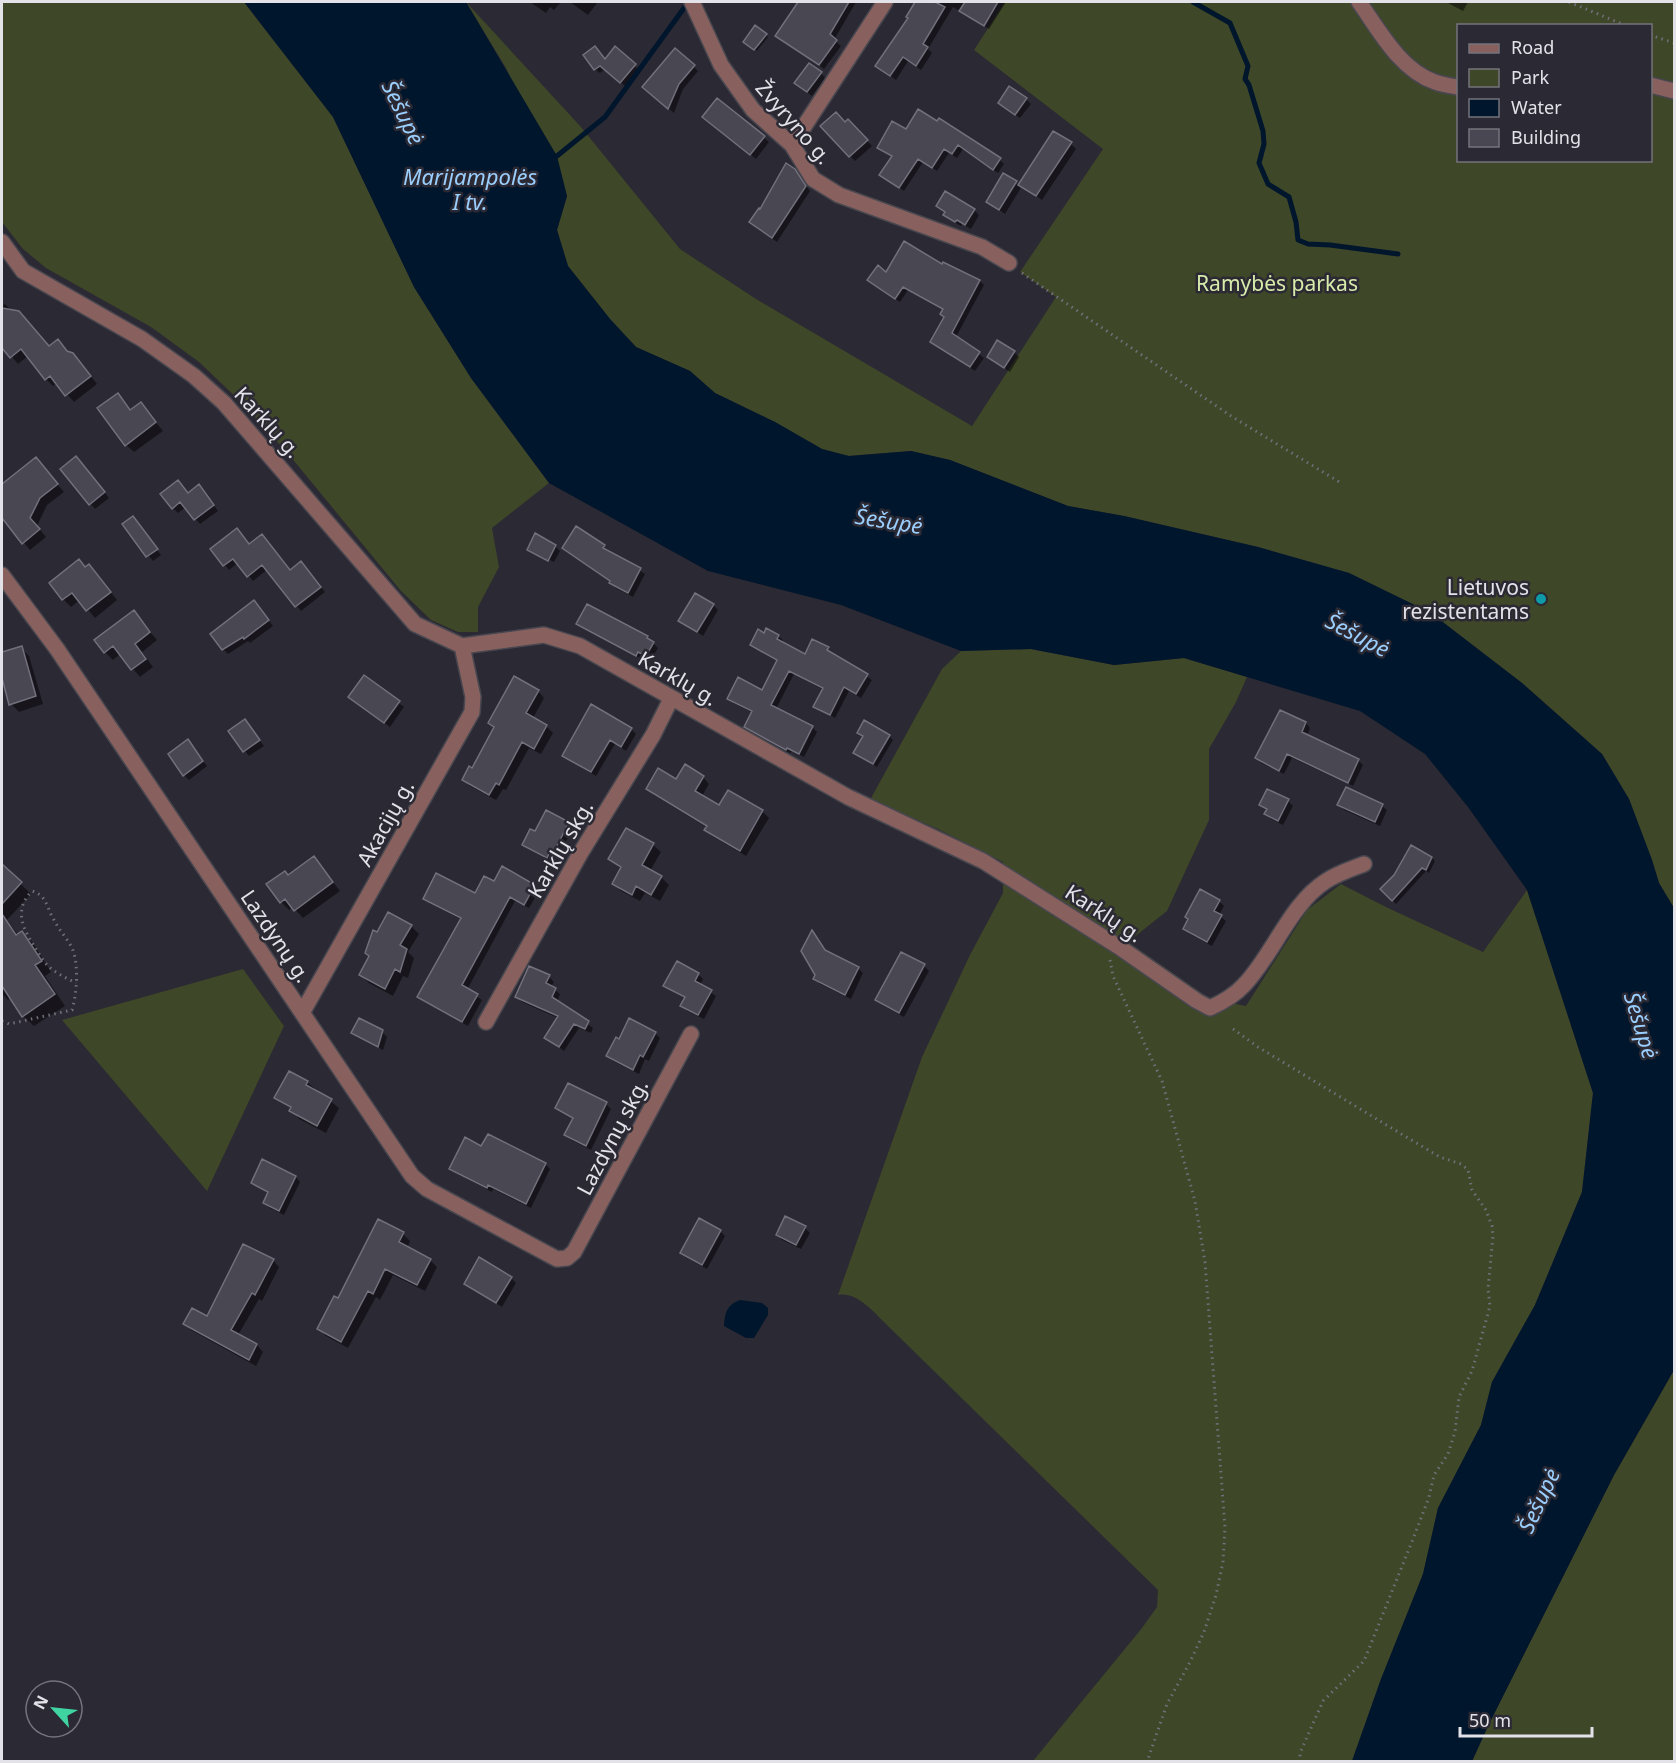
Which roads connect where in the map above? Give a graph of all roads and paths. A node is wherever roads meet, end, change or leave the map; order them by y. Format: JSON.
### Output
{"nodes":[{"id":1,"x":692,"y":2,"type":"edge"},
{"id":2,"x":885,"y":2,"type":"edge"},
{"id":3,"x":1359,"y":2,"type":"edge"},
{"id":4,"x":1569,"y":2,"type":"edge"},
{"id":5,"x":1622,"y":24,"type":"edge"},
{"id":6,"x":1652,"y":36,"type":"edge"},
{"id":7,"x":1674,"y":43,"type":"edge"},
{"id":8,"x":1652,"y":86,"type":"edge"},
{"id":9,"x":1457,"y":87,"type":"edge"},
{"id":10,"x":1674,"y":91,"type":"edge"},
{"id":11,"x":792,"y":145,"type":"junction"},
{"id":12,"x":2,"y":242,"type":"edge"},
{"id":13,"x":1009,"y":263,"type":"joint"},
{"id":14,"x":1341,"y":483,"type":"dead end"},
{"id":15,"x":2,"y":575,"type":"edge"},
{"id":16,"x":462,"y":646,"type":"junction"},
{"id":17,"x":671,"y":699,"type":"junction"},
{"id":18,"x":1364,"y":864,"type":"dead end"},
{"id":19,"x":1115,"y":944,"type":"junction"},
{"id":20,"x":76,"y":983,"type":"junction"},
{"id":21,"x":302,"y":1013,"type":"junction"},
{"id":22,"x":2,"y":1021,"type":"edge"},
{"id":23,"x":486,"y":1022,"type":"dead end"},
{"id":24,"x":1233,"y":1029,"type":"dead end"},
{"id":25,"x":691,"y":1034,"type":"dead end"},
{"id":26,"x":567,"y":1258,"type":"joint"},
{"id":27,"x":1147,"y":1761,"type":"edge"},
{"id":28,"x":1300,"y":1761,"type":"edge"}],
"edges":[{"from":1,"to":11,"type":"street","name":"Žvyryno g."},
{"from":2,"to":11,"type":"street"},
{"from":3,"to":9,"type":"street"},
{"from":4,"to":5,"type":"path"},
{"from":6,"to":7,"type":"path"},
{"from":8,"to":10,"type":"street"},
{"from":11,"to":13,"type":"street","name":"Žvyryno g."},
{"from":12,"to":16,"type":"street","name":"Karklų g."},
{"from":13,"to":14,"type":"path"},
{"from":15,"to":21,"type":"street","name":"Lazdynų g."},
{"from":16,"to":17,"type":"street","name":"Karklų g."},
{"from":16,"to":21,"type":"street","name":"Akacijų g."},
{"from":17,"to":19,"type":"street","name":"Karklų g."},
{"from":17,"to":23,"type":"street","name":"Karklų skg."},
{"from":18,"to":19,"type":"street","name":"Karklų g."},
{"from":19,"to":27,"type":"path"},
{"from":20,"to":20,"type":"path"},
{"from":20,"to":22,"type":"path"},
{"from":21,"to":26,"type":"street","name":"Lazdynų g."},
{"from":24,"to":28,"type":"path"},
{"from":25,"to":26,"type":"street","name":"Lazdynų skg."}]}
